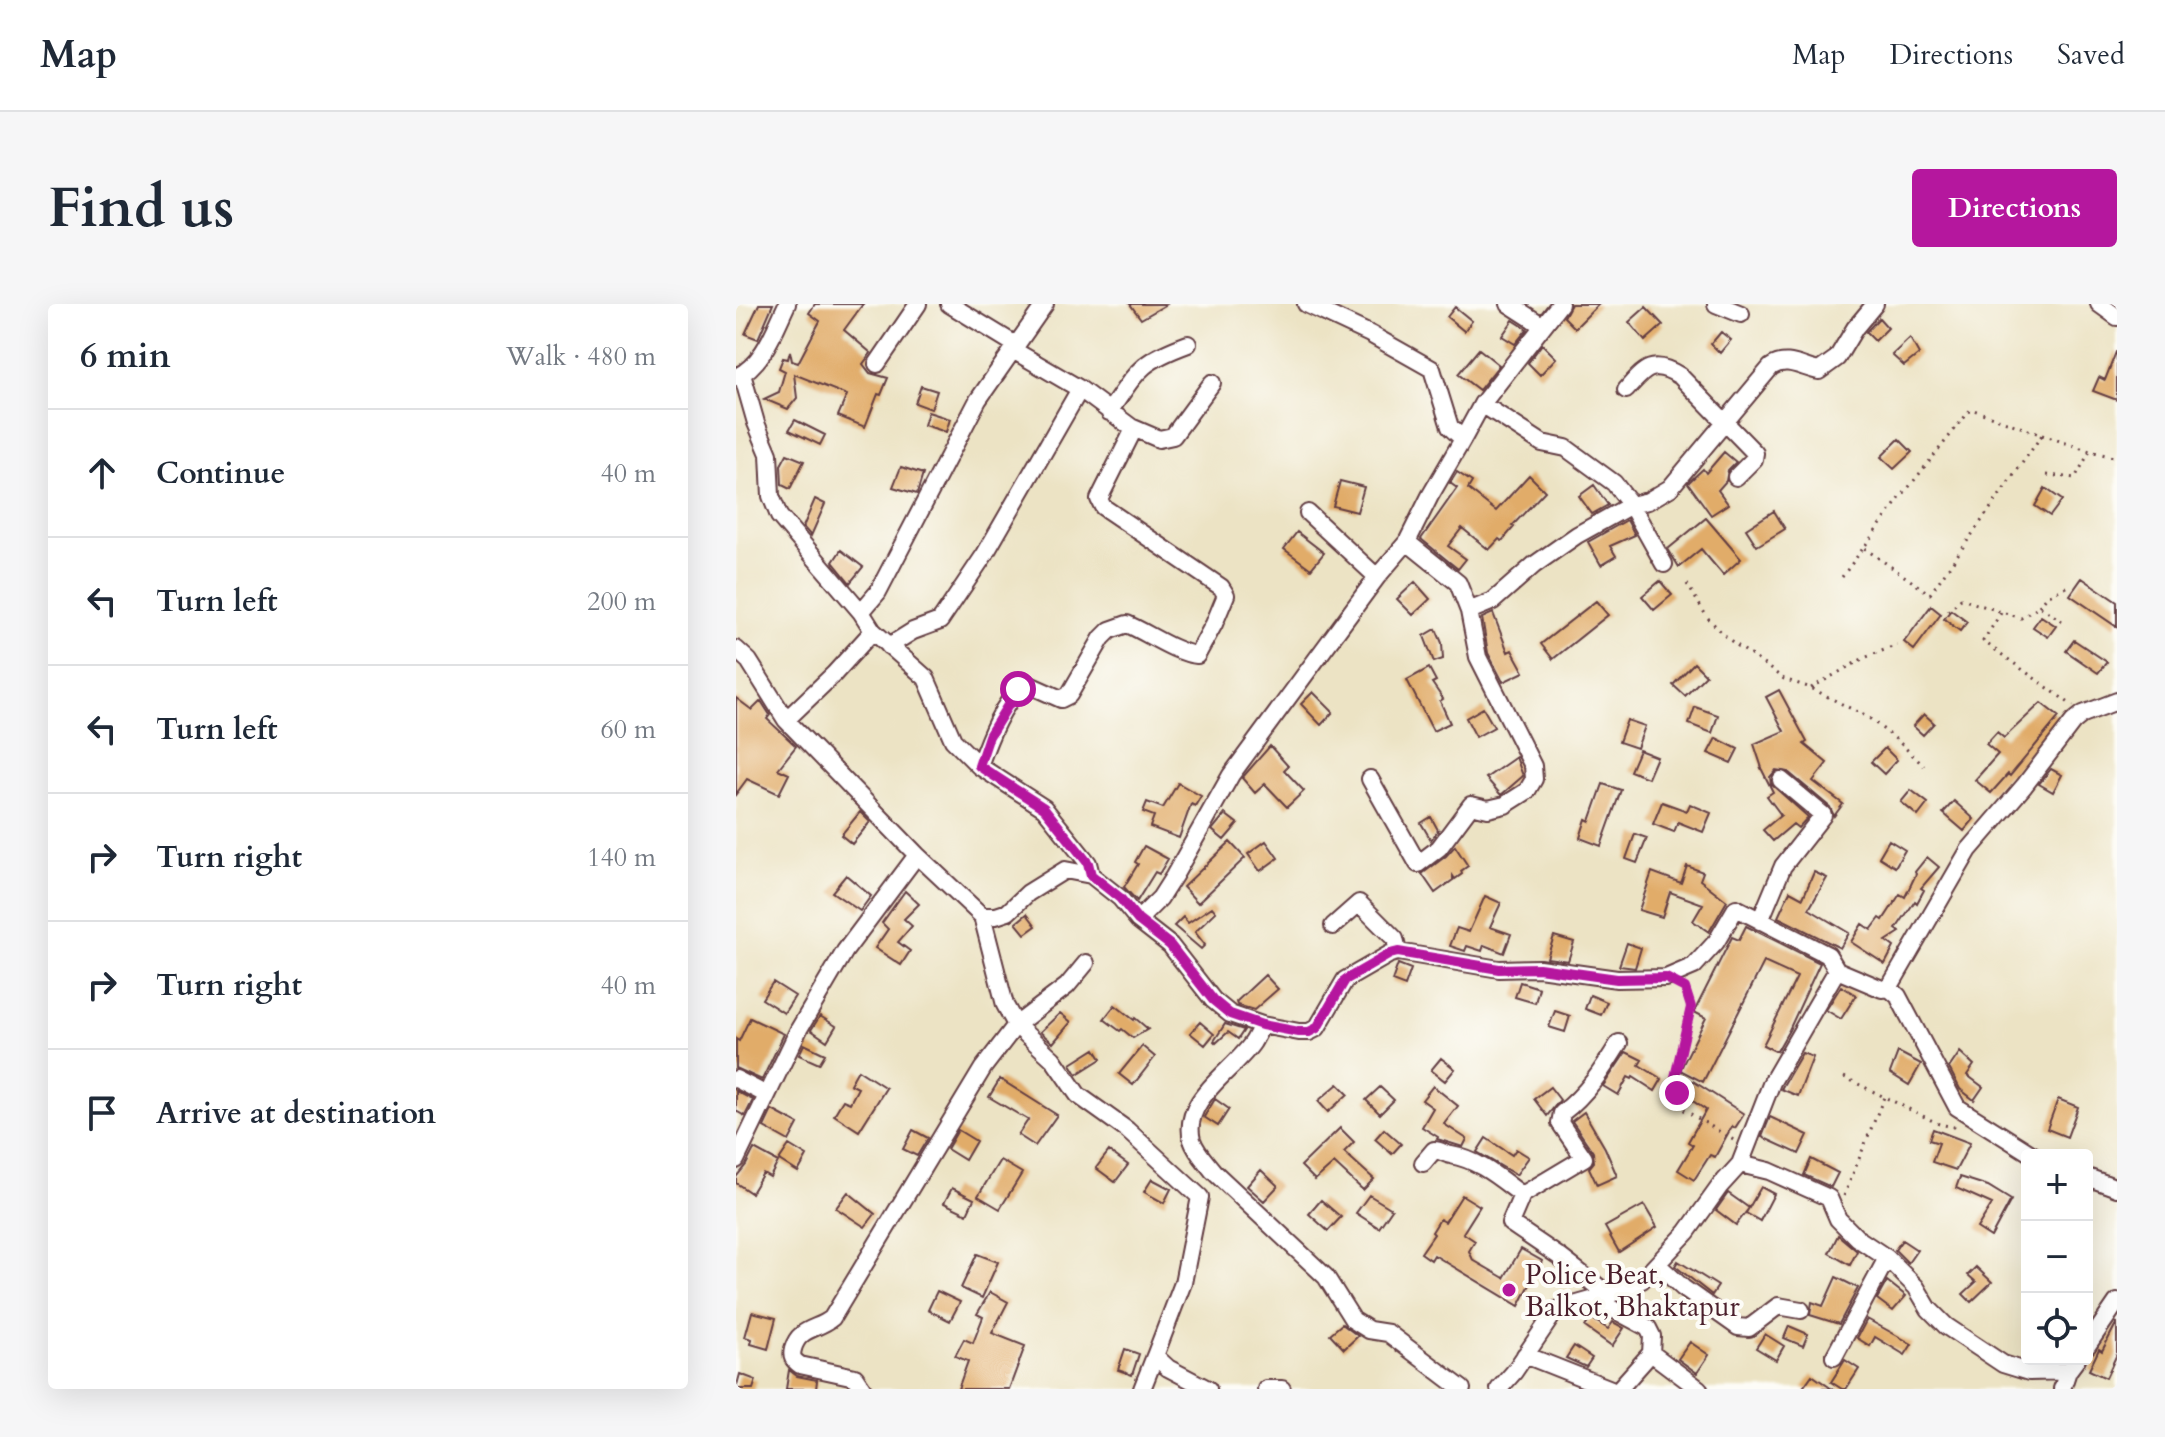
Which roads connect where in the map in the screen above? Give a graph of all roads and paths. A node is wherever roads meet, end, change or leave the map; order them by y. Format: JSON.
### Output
{"nodes":[{"id":1,"x":787,"y":304,"type":"edge"},
{"id":2,"x":918,"y":304,"type":"edge"},
{"id":3,"x":949,"y":304,"type":"edge"},
{"id":4,"x":1045,"y":304,"type":"edge"},
{"id":5,"x":1306,"y":304,"type":"edge"},
{"id":6,"x":1509,"y":304,"type":"edge"},
{"id":7,"x":1560,"y":304,"type":"edge"},
{"id":8,"x":1716,"y":304,"type":"edge"},
{"id":9,"x":1875,"y":304,"type":"edge"},
{"id":10,"x":2099,"y":304,"type":"edge"},
{"id":11,"x":1741,"y":314,"type":"dead end"},
{"id":12,"x":2117,"y":317,"type":"edge"},
{"id":13,"x":1543,"y":326,"type":"junction"},
{"id":14,"x":1188,"y":344,"type":"dead end"},
{"id":15,"x":1014,"y":348,"type":"junction"},
{"id":16,"x":877,"y":364,"type":"dead end"},
{"id":17,"x":739,"y":375,"type":"edge"},
{"id":18,"x":1212,"y":383,"type":"dead end"},
{"id":19,"x":1080,"y":389,"type":"junction"},
{"id":20,"x":1626,"y":390,"type":"dead end"},
{"id":21,"x":1482,"y":404,"type":"junction"},
{"id":22,"x":1109,"y":412,"type":"junction"},
{"id":23,"x":1725,"y":422,"type":"junction"},
{"id":24,"x":1131,"y":427,"type":"junction"},
{"id":25,"x":2042,"y":435,"type":"junction"},
{"id":26,"x":1463,"y":439,"type":"junction"},
{"id":27,"x":2090,"y":451,"type":"junction"},
{"id":28,"x":2117,"y":458,"type":"edge"},
{"id":29,"x":2047,"y":475,"type":"dead end"},
{"id":30,"x":1736,"y":477,"type":"dead end"},
{"id":31,"x":1631,"y":505,"type":"junction"},
{"id":32,"x":1308,"y":513,"type":"dead end"},
{"id":33,"x":1407,"y":542,"type":"junction"},
{"id":34,"x":1864,"y":548,"type":"junction"},
{"id":35,"x":1664,"y":564,"type":"dead end"},
{"id":36,"x":1377,"y":577,"type":"junction"},
{"id":37,"x":1842,"y":577,"type":"dead end"},
{"id":38,"x":1687,"y":584,"type":"dead end"},
{"id":39,"x":2068,"y":586,"type":"dead end"},
{"id":40,"x":2039,"y":606,"type":"junction"},
{"id":41,"x":1469,"y":611,"type":"junction"},
{"id":42,"x":1948,"y":611,"type":"dead end"},
{"id":43,"x":861,"y":612,"type":"junction"},
{"id":44,"x":2001,"y":613,"type":"junction"},
{"id":45,"x":2062,"y":621,"type":"dead end"},
{"id":46,"x":873,"y":631,"type":"junction"},
{"id":47,"x":1897,"y":645,"type":"dead end"},
{"id":48,"x":889,"y":646,"type":"junction"},
{"id":49,"x":736,"y":649,"type":"edge"},
{"id":50,"x":1811,"y":688,"type":"junction"},
{"id":51,"x":2117,"y":701,"type":"edge"},
{"id":52,"x":2083,"y":714,"type":"junction"},
{"id":53,"x":786,"y":720,"type":"junction"},
{"id":54,"x":979,"y":766,"type":"junction"},
{"id":55,"x":1924,"y":766,"type":"dead end"},
{"id":56,"x":1370,"y":779,"type":"dead end"},
{"id":57,"x":1781,"y":780,"type":"dead end"},
{"id":58,"x":917,"y":855,"type":"junction"},
{"id":59,"x":1091,"y":875,"type":"junction"},
{"id":60,"x":982,"y":916,"type":"junction"},
{"id":61,"x":1138,"y":920,"type":"junction"},
{"id":62,"x":1760,"y":921,"type":"junction"},
{"id":63,"x":1333,"y":926,"type":"dead end"},
{"id":64,"x":1398,"y":952,"type":"junction"},
{"id":65,"x":1086,"y":963,"type":"dead end"},
{"id":66,"x":1837,"y":970,"type":"junction"},
{"id":67,"x":1666,"y":978,"type":"junction"},
{"id":68,"x":1889,"y":988,"type":"junction"},
{"id":69,"x":1016,"y":1025,"type":"junction"},
{"id":70,"x":1262,"y":1025,"type":"junction"},
{"id":71,"x":1619,"y":1043,"type":"dead end"},
{"id":72,"x":1844,"y":1077,"type":"dead end"},
{"id":73,"x":736,"y":1079,"type":"edge"},
{"id":74,"x":767,"y":1095,"type":"junction"},
{"id":75,"x":1884,"y":1097,"type":"junction"},
{"id":76,"x":1957,"y":1107,"type":"junction"},
{"id":77,"x":2024,"y":1149,"type":"edge"},
{"id":78,"x":1743,"y":1156,"type":"junction"},
{"id":79,"x":736,"y":1160,"type":"edge"},
{"id":80,"x":1423,"y":1163,"type":"dead end"},
{"id":81,"x":2093,"y":1179,"type":"edge"},
{"id":82,"x":2117,"y":1188,"type":"edge"},
{"id":83,"x":1522,"y":1195,"type":"junction"},
{"id":84,"x":1836,"y":1215,"type":"junction"},
{"id":85,"x":1887,"y":1258,"type":"junction"},
{"id":86,"x":1657,"y":1264,"type":"junction"},
{"id":87,"x":1602,"y":1297,"type":"junction"},
{"id":88,"x":2117,"y":1302,"type":"edge"},
{"id":89,"x":1801,"y":1310,"type":"dead end"},
{"id":90,"x":2093,"y":1337,"type":"edge"},
{"id":91,"x":1651,"y":1353,"type":"junction"},
{"id":92,"x":1525,"y":1355,"type":"junction"},
{"id":93,"x":1155,"y":1356,"type":"junction"},
{"id":94,"x":1834,"y":1357,"type":"dead end"},
{"id":95,"x":2073,"y":1365,"type":"edge"},
{"id":96,"x":863,"y":1389,"type":"edge"},
{"id":97,"x":1142,"y":1389,"type":"edge"},
{"id":98,"x":1208,"y":1389,"type":"edge"},
{"id":99,"x":1266,"y":1389,"type":"edge"},
{"id":100,"x":1282,"y":1389,"type":"edge"},
{"id":101,"x":1462,"y":1389,"type":"edge"},
{"id":102,"x":1499,"y":1389,"type":"edge"},
{"id":103,"x":1611,"y":1389,"type":"edge"},
{"id":104,"x":1619,"y":1389,"type":"edge"},
{"id":105,"x":1699,"y":1389,"type":"edge"},
{"id":106,"x":2062,"y":1389,"type":"edge"}],
"edges":[{"from":1,"to":17,"type":"street"},
{"from":2,"to":16,"type":"street"},
{"from":3,"to":15,"type":"street"},
{"from":4,"to":15,"type":"street"},
{"from":5,"to":26,"type":"street"},
{"from":6,"to":13,"type":"street"},
{"from":7,"to":13,"type":"street"},
{"from":8,"to":11,"type":"street"},
{"from":9,"to":23,"type":"street"},
{"from":10,"to":12,"type":"street"},
{"from":13,"to":21,"type":"street"},
{"from":14,"to":22,"type":"street"},
{"from":15,"to":19,"type":"street"},
{"from":15,"to":43,"type":"street"},
{"from":17,"to":43,"type":"street"},
{"from":18,"to":24,"type":"street"},
{"from":19,"to":22,"type":"street"},
{"from":19,"to":48,"type":"street"},
{"from":20,"to":23,"type":"street"},
{"from":21,"to":26,"type":"street"},
{"from":21,"to":31,"type":"street"},
{"from":22,"to":24,"type":"street"},
{"from":23,"to":30,"type":"street"},
{"from":23,"to":31,"type":"street"},
{"from":24,"to":54,"type":"street"},
{"from":25,"to":27,"type":"path"},
{"from":25,"to":34,"type":"path"},
{"from":25,"to":34,"type":"path"},
{"from":26,"to":33,"type":"street"},
{"from":27,"to":28,"type":"path"},
{"from":27,"to":29,"type":"path"},
{"from":31,"to":35,"type":"street"},
{"from":31,"to":41,"type":"street"},
{"from":32,"to":36,"type":"street"},
{"from":33,"to":36,"type":"street"},
{"from":33,"to":41,"type":"street"},
{"from":34,"to":37,"type":"path"},
{"from":36,"to":61,"type":"street"},
{"from":38,"to":50,"type":"path"},
{"from":39,"to":40,"type":"path"},
{"from":40,"to":44,"type":"path"},
{"from":40,"to":45,"type":"path"},
{"from":41,"to":56,"type":"street"},
{"from":42,"to":44,"type":"path"},
{"from":43,"to":46,"type":"street"},
{"from":44,"to":52,"type":"path"},
{"from":46,"to":48,"type":"street"},
{"from":46,"to":53,"type":"street"},
{"from":47,"to":50,"type":"path"},
{"from":48,"to":54,"type":"street"},
{"from":49,"to":53,"type":"street"},
{"from":50,"to":55,"type":"path"},
{"from":51,"to":52,"type":"street"},
{"from":52,"to":68,"type":"street"},
{"from":53,"to":58,"type":"street"},
{"from":54,"to":59,"type":"street"},
{"from":57,"to":62,"type":"street"},
{"from":58,"to":60,"type":"street"},
{"from":58,"to":74,"type":"street"},
{"from":59,"to":60,"type":"street"},
{"from":59,"to":61,"type":"street"},
{"from":60,"to":69,"type":"street"},
{"from":61,"to":70,"type":"street"},
{"from":62,"to":66,"type":"street"},
{"from":62,"to":67,"type":"street"},
{"from":63,"to":64,"type":"street"},
{"from":64,"to":67,"type":"street"},
{"from":64,"to":70,"type":"street"},
{"from":65,"to":69,"type":"street"},
{"from":66,"to":68,"type":"street"},
{"from":66,"to":78,"type":"street"},
{"from":67,"to":78,"type":"path"},
{"from":68,"to":76,"type":"street"},
{"from":69,"to":93,"type":"street"},
{"from":69,"to":96,"type":"street"},
{"from":70,"to":101,"type":"street"},
{"from":71,"to":83,"type":"street"},
{"from":72,"to":75,"type":"path"},
{"from":73,"to":74,"type":"street"},
{"from":74,"to":79,"type":"street"},
{"from":75,"to":76,"type":"path"},
{"from":75,"to":84,"type":"path"},
{"from":76,"to":77,"type":"street"},
{"from":78,"to":84,"type":"street"},
{"from":78,"to":86,"type":"street"},
{"from":80,"to":83,"type":"street"},
{"from":81,"to":82,"type":"street"},
{"from":83,"to":87,"type":"street"},
{"from":84,"to":85,"type":"street"},
{"from":85,"to":94,"type":"street"},
{"from":85,"to":95,"type":"street"},
{"from":86,"to":87,"type":"street"},
{"from":86,"to":89,"type":"street"},
{"from":87,"to":91,"type":"street"},
{"from":87,"to":92,"type":"street"},
{"from":88,"to":90,"type":"street"},
{"from":91,"to":104,"type":"street"},
{"from":91,"to":105,"type":"street"},
{"from":92,"to":102,"type":"street"},
{"from":92,"to":103,"type":"street"},
{"from":93,"to":97,"type":"street"},
{"from":93,"to":98,"type":"street"},
{"from":95,"to":106,"type":"street"},
{"from":99,"to":100,"type":"street"}]}
